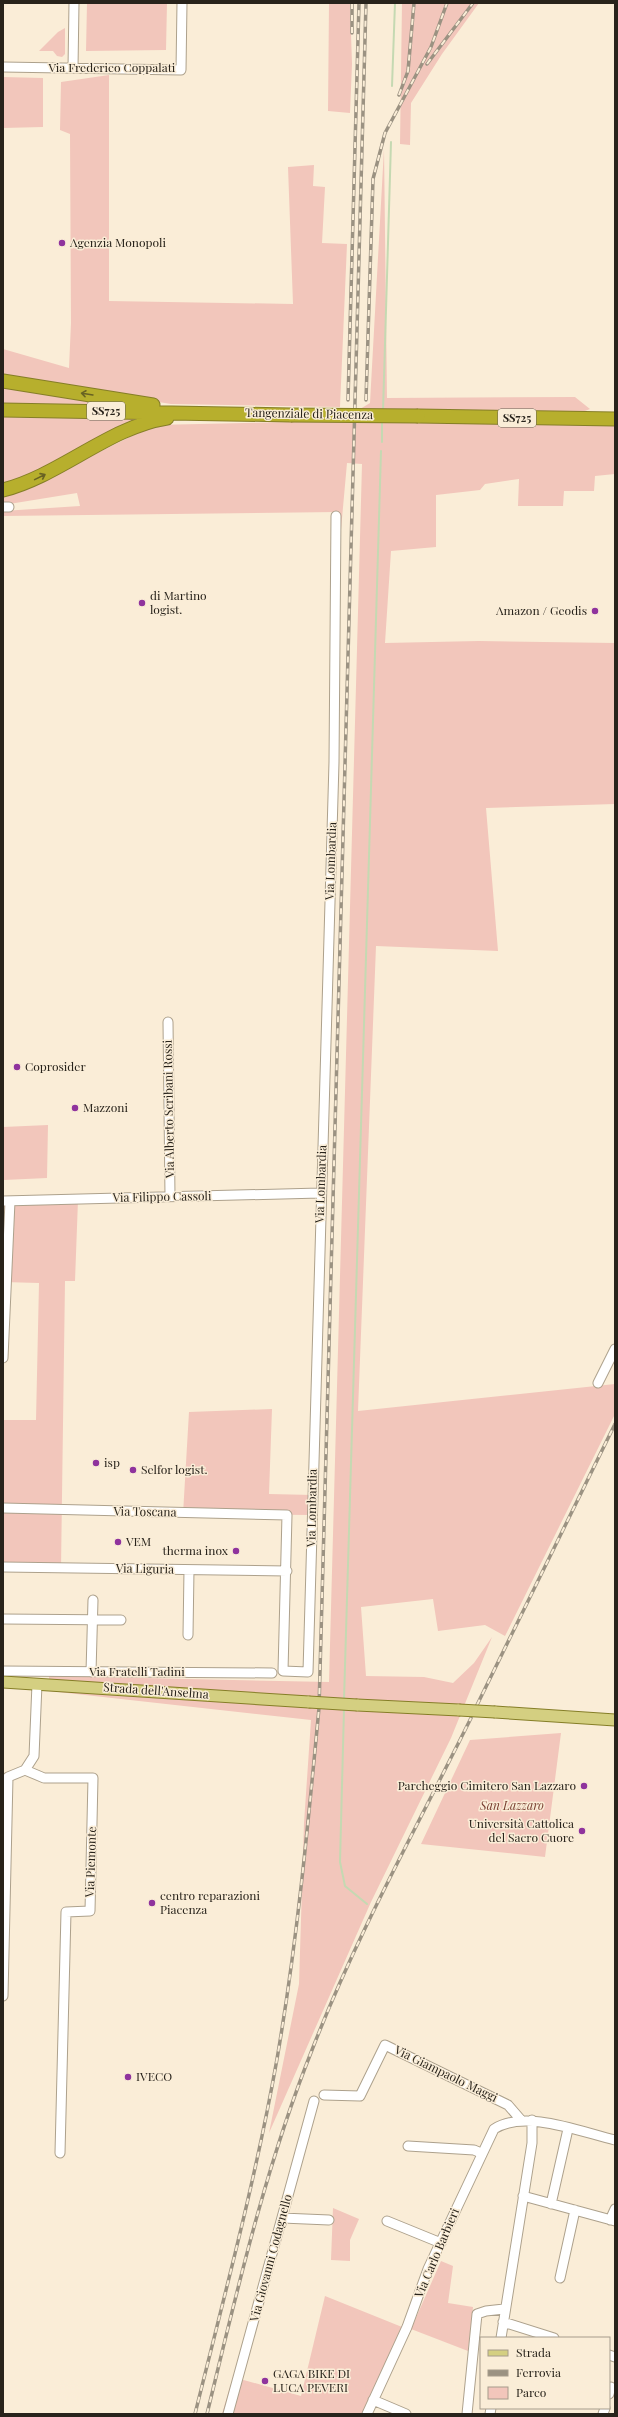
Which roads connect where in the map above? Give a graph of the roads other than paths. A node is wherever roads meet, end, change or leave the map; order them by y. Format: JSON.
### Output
{"nodes":[{"id":1,"x":74,"y":3,"type":"edge"},
{"id":2,"x":182,"y":3,"type":"edge"},
{"id":3,"x":3,"y":67,"type":"edge"},
{"id":4,"x":72,"y":68,"type":"junction"},
{"id":5,"x":3,"y":380,"type":"edge"},
{"id":6,"x":3,"y":410,"type":"edge"},
{"id":7,"x":208,"y":412,"type":"junction"},
{"id":8,"x":615,"y":420,"type":"edge"},
{"id":9,"x":3,"y":490,"type":"edge"},
{"id":10,"x":336,"y":516,"type":"dead end"},
{"id":11,"x":168,"y":1022,"type":"dead end"},
{"id":12,"x":320,"y":1193,"type":"junction"},
{"id":13,"x":170,"y":1196,"type":"junction"},
{"id":14,"x":6,"y":1201,"type":"edge"},
{"id":15,"x":615,"y":1349,"type":"edge"},
{"id":16,"x":3,"y":1358,"type":"edge"},
{"id":17,"x":598,"y":1383,"type":"dead end"},
{"id":18,"x":3,"y":1508,"type":"edge"},
{"id":19,"x":287,"y":1515,"type":"joint"},
{"id":20,"x":3,"y":1567,"type":"edge"},
{"id":21,"x":189,"y":1570,"type":"junction"},
{"id":22,"x":287,"y":1571,"type":"junction"},
{"id":23,"x":93,"y":1600,"type":"dead end"},
{"id":24,"x":3,"y":1619,"type":"edge"},
{"id":25,"x":92,"y":1620,"type":"junction"},
{"id":26,"x":120,"y":1620,"type":"dead end"},
{"id":27,"x":188,"y":1635,"type":"dead end"},
{"id":28,"x":3,"y":1671,"type":"edge"},
{"id":29,"x":91,"y":1672,"type":"junction"},
{"id":30,"x":272,"y":1673,"type":"dead end"},
{"id":31,"x":3,"y":1682,"type":"edge"},
{"id":32,"x":37,"y":1684,"type":"junction"},
{"id":33,"x":615,"y":1720,"type":"edge"},
{"id":34,"x":25,"y":1770,"type":"junction"},
{"id":35,"x":3,"y":1996,"type":"edge"},
{"id":36,"x":324,"y":2095,"type":"dead end"},
{"id":37,"x":314,"y":2101,"type":"dead end"},
{"id":38,"x":520,"y":2120,"type":"junction"},
{"id":39,"x":532,"y":2120,"type":"junction"},
{"id":40,"x":568,"y":2129,"type":"junction"},
{"id":41,"x":615,"y":2140,"type":"edge"},
{"id":42,"x":408,"y":2146,"type":"dead end"},
{"id":43,"x":60,"y":2153,"type":"dead end"},
{"id":44,"x":481,"y":2153,"type":"junction"},
{"id":45,"x":523,"y":2196,"type":"junction"},
{"id":46,"x":551,"y":2204,"type":"junction"},
{"id":47,"x":615,"y":2209,"type":"edge"},
{"id":48,"x":575,"y":2210,"type":"junction"},
{"id":49,"x":282,"y":2218,"type":"junction"},
{"id":50,"x":329,"y":2220,"type":"dead end"},
{"id":51,"x":613,"y":2220,"type":"edge"},
{"id":52,"x":387,"y":2221,"type":"dead end"},
{"id":53,"x":441,"y":2243,"type":"junction"},
{"id":54,"x":560,"y":2278,"type":"dead end"},
{"id":55,"x":504,"y":2309,"type":"junction"},
{"id":56,"x":503,"y":2322,"type":"junction"},
{"id":57,"x":501,"y":2337,"type":"edge"},
{"id":58,"x":551,"y":2337,"type":"edge"},
{"id":59,"x":373,"y":2400,"type":"junction"},
{"id":60,"x":228,"y":2414,"type":"edge"},
{"id":61,"x":367,"y":2414,"type":"edge"},
{"id":62,"x":406,"y":2414,"type":"edge"},
{"id":63,"x":467,"y":2414,"type":"edge"}],
"edges":[{"from":1,"to":4,"type":"street"},
{"from":2,"to":4,"type":"street","name":"Via Frederico Coppalati"},
{"from":3,"to":4,"type":"street","name":"Via Frederico Coppalati"},
{"from":7,"to":5,"type":"highway","one_way":true},
{"from":6,"to":7,"type":"highway","name":"Tangenziale di Piacenza","number":"SS725"},
{"from":7,"to":8,"type":"highway","name":"Tangenziale di Piacenza","number":"SS725","bridge":true},
{"from":9,"to":7,"type":"highway","one_way":true},
{"from":10,"to":12,"type":"street","name":"Via Lombardia"},
{"from":11,"to":13,"type":"street","name":"Via Alberto Scribani Rossi"},
{"from":12,"to":13,"type":"street","name":"Via Filippo Cassoli"},
{"from":12,"to":22,"type":"street","name":"Via Lombardia"},
{"from":13,"to":14,"type":"street","name":"Via Filippo Cassoli"},
{"from":14,"to":16,"type":"street"},
{"from":15,"to":17,"type":"street"},
{"from":18,"to":19,"type":"street","name":"Via Toscana"},
{"from":19,"to":22,"type":"street","name":"Via Lombardia"},
{"from":20,"to":21,"type":"street","name":"Via Liguria"},
{"from":21,"to":22,"type":"street","name":"Via Liguria"},
{"from":21,"to":27,"type":"street"},
{"from":23,"to":25,"type":"street"},
{"from":24,"to":25,"type":"street"},
{"from":25,"to":26,"type":"street"},
{"from":25,"to":29,"type":"street"},
{"from":28,"to":29,"type":"street","name":"Via Fratelli Tadini"},
{"from":29,"to":30,"type":"street","name":"Via Fratelli Tadini"},
{"from":31,"to":32,"type":"main road","name":"Strada dell'Anselma"},
{"from":32,"to":33,"type":"main road","name":"Strada dell'Anselma","bridge":true},
{"from":32,"to":34,"type":"street"},
{"from":34,"to":35,"type":"street"},
{"from":34,"to":43,"type":"street","name":"Via Piemonte"},
{"from":36,"to":38,"type":"street","name":"Via Giampaolo Maggi"},
{"from":37,"to":49,"type":"street","name":"Via Giovanni Codagnello"},
{"from":38,"to":39,"type":"street","name":"Via Carlo Barbieri"},
{"from":38,"to":44,"type":"street","name":"Via Carlo Barbieri"},
{"from":39,"to":40,"type":"street","name":"Via Carlo Barbieri"},
{"from":39,"to":45,"type":"street"},
{"from":40,"to":41,"type":"street","name":"Via Carlo Barbieri"},
{"from":40,"to":46,"type":"street"},
{"from":42,"to":44,"type":"street"},
{"from":44,"to":53,"type":"street","name":"Via Carlo Barbieri"},
{"from":45,"to":46,"type":"street"},
{"from":45,"to":55,"type":"street"},
{"from":46,"to":48,"type":"street"},
{"from":47,"to":51,"type":"street"},
{"from":48,"to":51,"type":"street"},
{"from":48,"to":54,"type":"street"},
{"from":49,"to":50,"type":"street"},
{"from":49,"to":60,"type":"street","name":"Via Giovanni Codagnello"},
{"from":52,"to":53,"type":"street"},
{"from":53,"to":59,"type":"street","name":"Via Carlo Barbieri"},
{"from":55,"to":56,"type":"street"},
{"from":55,"to":63,"type":"street"},
{"from":56,"to":57,"type":"street"},
{"from":56,"to":58,"type":"street"},
{"from":59,"to":61,"type":"street","name":"Via Carlo Barbieri"},
{"from":59,"to":62,"type":"street"}]}
